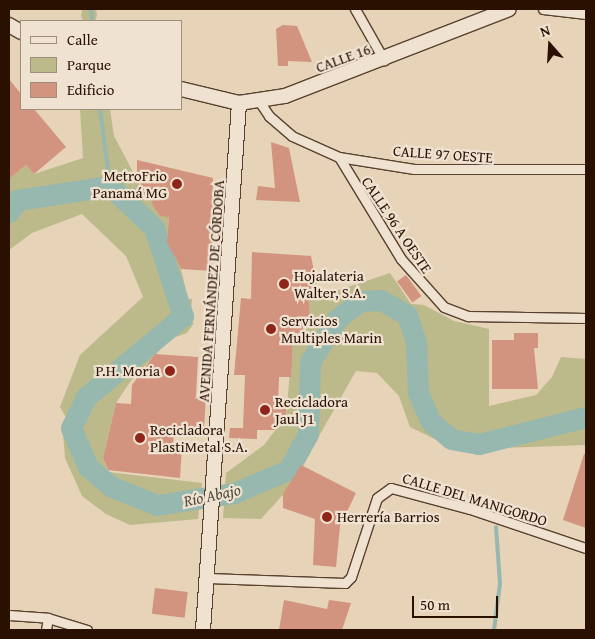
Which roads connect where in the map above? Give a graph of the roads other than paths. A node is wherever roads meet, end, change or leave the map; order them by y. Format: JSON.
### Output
{"nodes":[{"id":1,"x":355,"y":9,"type":"edge"},
{"id":2,"x":509,"y":9,"type":"edge"},
{"id":3,"x":543,"y":9,"type":"edge"},
{"id":4,"x":586,"y":14,"type":"edge"},
{"id":5,"x":9,"y":25,"type":"edge"},
{"id":6,"x":20,"y":31,"type":"edge"},
{"id":7,"x":384,"y":60,"type":"junction"},
{"id":8,"x":182,"y":89,"type":"edge"},
{"id":9,"x":259,"y":101,"type":"junction"},
{"id":10,"x":240,"y":103,"type":"junction"},
{"id":11,"x":339,"y":157,"type":"junction"},
{"id":12,"x":586,"y":169,"type":"edge"},
{"id":13,"x":586,"y":318,"type":"edge"},
{"id":14,"x":586,"y":548,"type":"edge"},
{"id":15,"x":208,"y":578,"type":"junction"},
{"id":16,"x":9,"y":614,"type":"edge"},
{"id":17,"x":48,"y":618,"type":"junction"},
{"id":18,"x":46,"y":630,"type":"edge"},
{"id":19,"x":87,"y":630,"type":"edge"},
{"id":20,"x":203,"y":630,"type":"edge"}],
"edges":[{"from":1,"to":7,"type":"street"},
{"from":2,"to":7,"type":"main road","name":"CALLE 16"},
{"from":3,"to":4,"type":"street"},
{"from":5,"to":6,"type":"main road"},
{"from":7,"to":9,"type":"main road","name":"CALLE 16"},
{"from":8,"to":10,"type":"main road","name":"CALLE 16"},
{"from":9,"to":10,"type":"main road","name":"CALLE 16"},
{"from":9,"to":11,"type":"street","name":"CALLE 97 OESTE"},
{"from":10,"to":15,"type":"main road","name":"AVENIDA FERNÁNDEZ DE CÓRDOBA"},
{"from":11,"to":12,"type":"street","name":"CALLE 97 OESTE"},
{"from":11,"to":13,"type":"street","name":"CALLE 96 A OESTE"},
{"from":14,"to":15,"type":"street","name":"CALLE DEL MANIGORDO"},
{"from":15,"to":20,"type":"main road","name":"AVENIDA FERNÁNDEZ DE CÓRDOBA"},
{"from":16,"to":17,"type":"street"},
{"from":17,"to":18,"type":"street"},
{"from":17,"to":19,"type":"street"}]}
